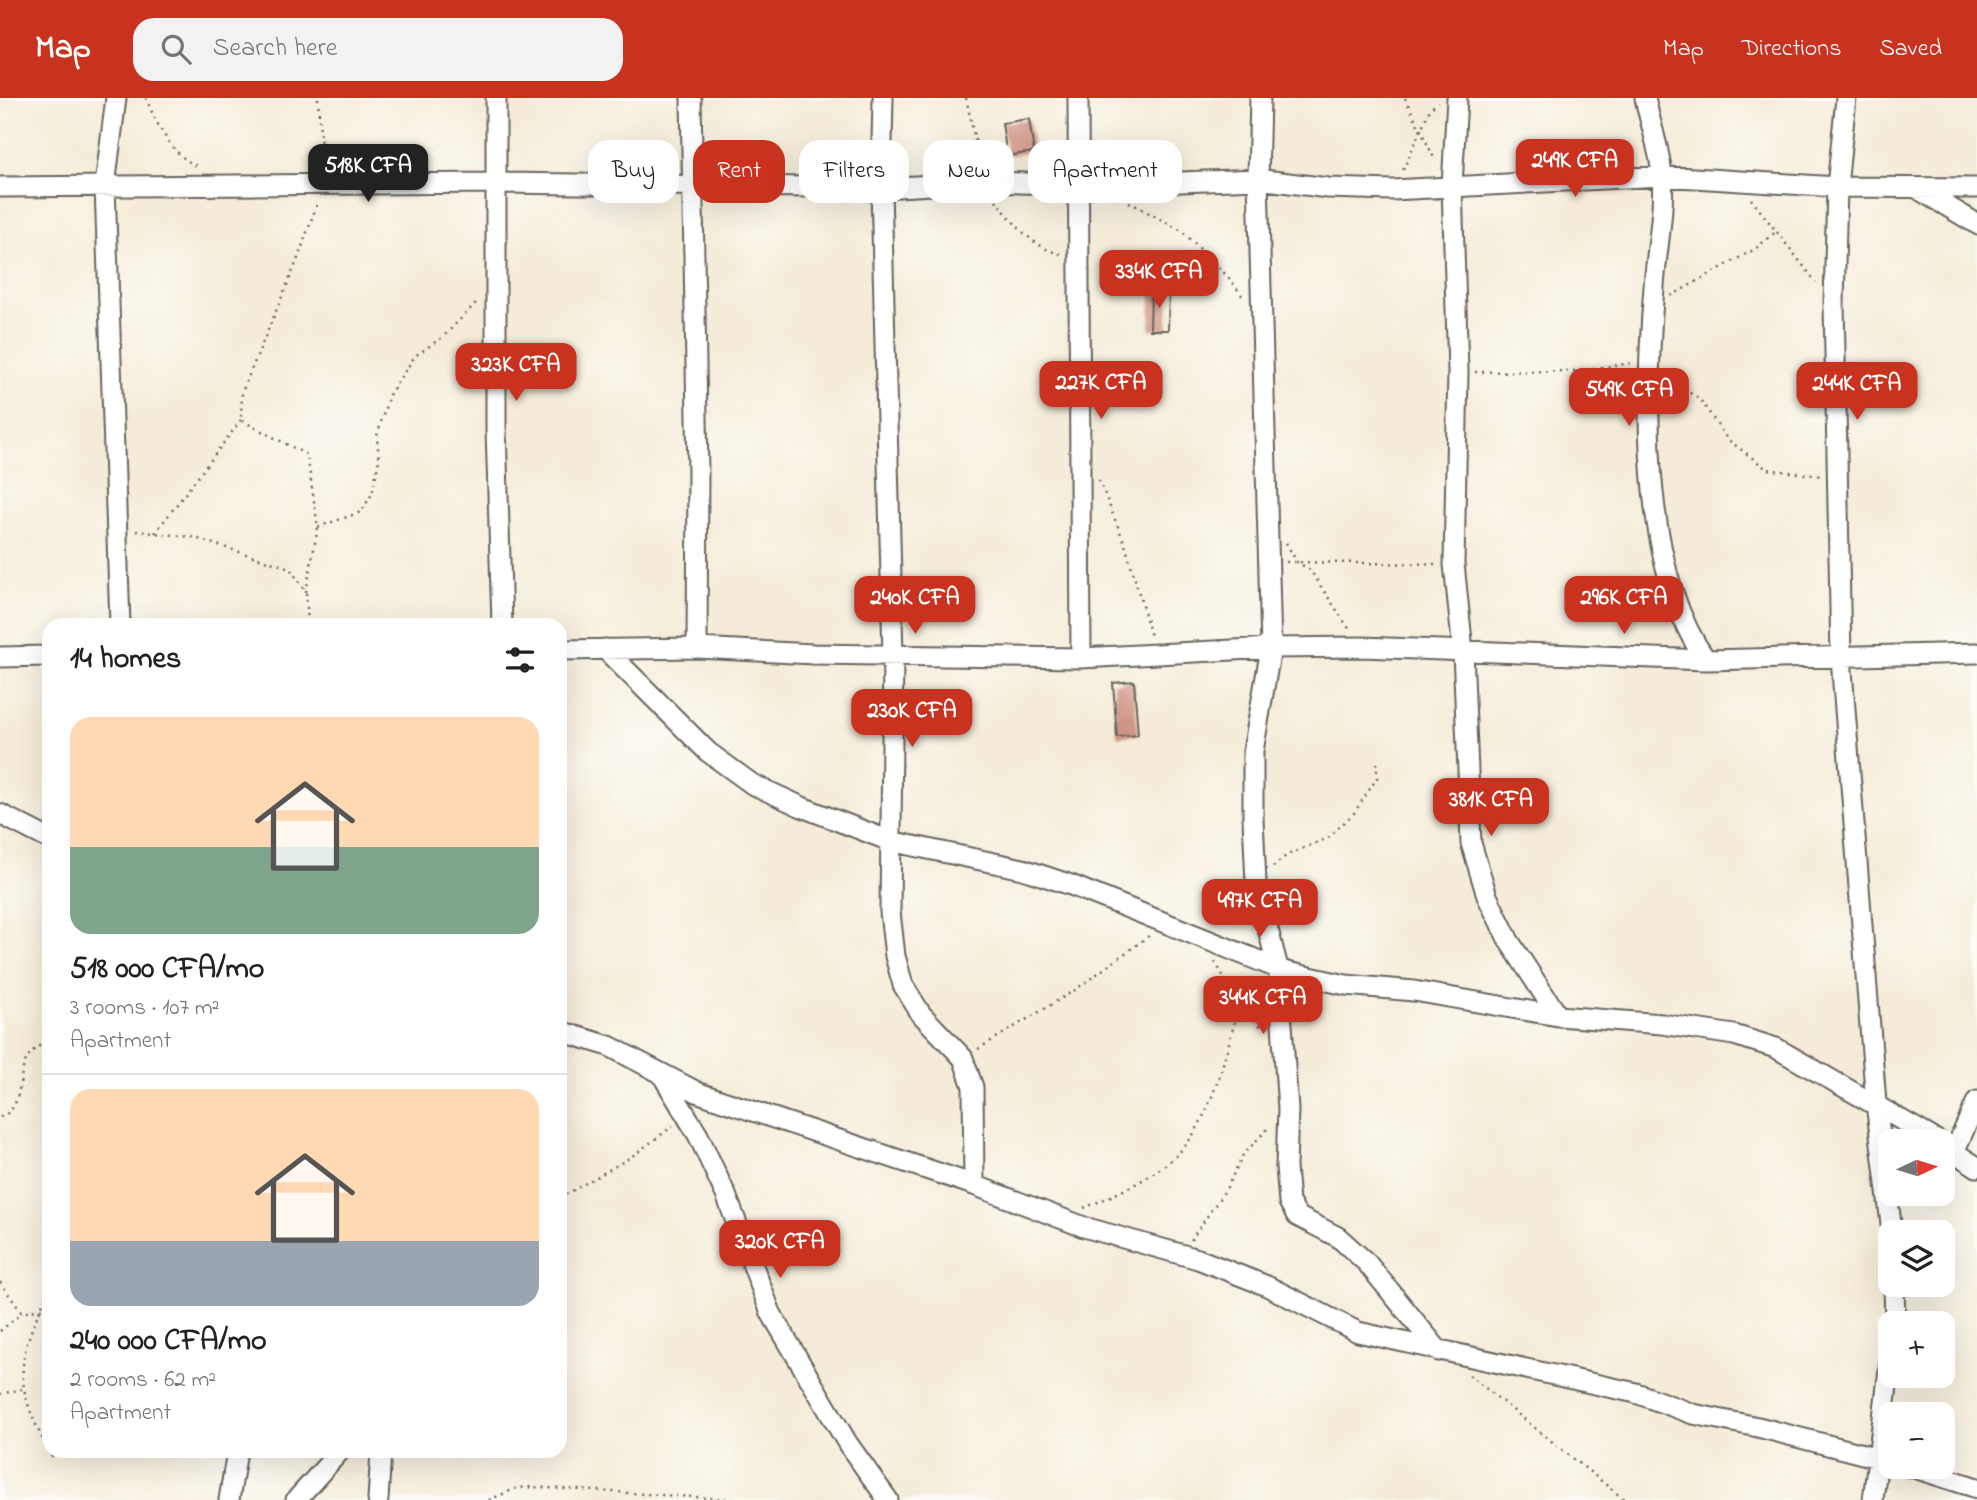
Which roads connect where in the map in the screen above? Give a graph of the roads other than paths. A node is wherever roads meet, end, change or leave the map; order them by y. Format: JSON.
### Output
{"nodes":[{"id":1,"x":117,"y":98,"type":"edge"},
{"id":2,"x":496,"y":98,"type":"edge"},
{"id":3,"x":691,"y":98,"type":"edge"},
{"id":4,"x":883,"y":98,"type":"edge"},
{"id":5,"x":1078,"y":98,"type":"edge"},
{"id":6,"x":1260,"y":98,"type":"edge"},
{"id":7,"x":1457,"y":98,"type":"edge"},
{"id":8,"x":1644,"y":98,"type":"edge"},
{"id":9,"x":1846,"y":98,"type":"edge"},
{"id":10,"x":882,"y":140,"type":"edge"},
{"id":11,"x":1078,"y":140,"type":"edge"},
{"id":12,"x":1662,"y":176,"type":"junction"},
{"id":13,"x":1258,"y":179,"type":"junction"},
{"id":14,"x":1028,"y":182,"type":"edge"},
{"id":15,"x":1182,"y":182,"type":"edge"},
{"id":16,"x":497,"y":183,"type":"junction"},
{"id":17,"x":692,"y":185,"type":"junction"},
{"id":18,"x":104,"y":186,"type":"junction"},
{"id":19,"x":909,"y":186,"type":"edge"},
{"id":20,"x":1452,"y":186,"type":"junction"},
{"id":21,"x":0,"y":187,"type":"edge"},
{"id":22,"x":799,"y":187,"type":"edge"},
{"id":23,"x":1837,"y":187,"type":"junction"},
{"id":24,"x":1977,"y":188,"type":"edge"},
{"id":25,"x":1917,"y":189,"type":"junction"},
{"id":26,"x":881,"y":203,"type":"edge"},
{"id":27,"x":1078,"y":203,"type":"edge"},
{"id":28,"x":1977,"y":225,"type":"edge"},
{"id":29,"x":120,"y":618,"type":"edge"},
{"id":30,"x":502,"y":618,"type":"edge"},
{"id":31,"x":697,"y":648,"type":"junction"},
{"id":32,"x":1271,"y":648,"type":"junction"},
{"id":33,"x":605,"y":649,"type":"junction"},
{"id":34,"x":567,"y":650,"type":"edge"},
{"id":35,"x":1463,"y":651,"type":"junction"},
{"id":36,"x":1977,"y":653,"type":"edge"},
{"id":37,"x":42,"y":656,"type":"edge"},
{"id":38,"x":893,"y":656,"type":"junction"},
{"id":39,"x":0,"y":657,"type":"edge"},
{"id":40,"x":1081,"y":658,"type":"junction"},
{"id":41,"x":1841,"y":658,"type":"junction"},
{"id":42,"x":1706,"y":660,"type":"junction"},
{"id":43,"x":0,"y":814,"type":"edge"},
{"id":44,"x":42,"y":835,"type":"edge"},
{"id":45,"x":890,"y":841,"type":"junction"},
{"id":46,"x":1278,"y":968,"type":"junction"},
{"id":47,"x":1558,"y":1016,"type":"junction"},
{"id":48,"x":567,"y":1033,"type":"edge"},
{"id":49,"x":659,"y":1071,"type":"junction"},
{"id":50,"x":1977,"y":1101,"type":"edge"},
{"id":51,"x":1876,"y":1103,"type":"junction"},
{"id":52,"x":1920,"y":1129,"type":"edge"},
{"id":53,"x":1955,"y":1135,"type":"edge"},
{"id":54,"x":1955,"y":1146,"type":"edge"},
{"id":55,"x":1977,"y":1147,"type":"edge"},
{"id":56,"x":1955,"y":1151,"type":"edge"},
{"id":57,"x":1977,"y":1167,"type":"edge"},
{"id":58,"x":974,"y":1185,"type":"junction"},
{"id":59,"x":1891,"y":1220,"type":"edge"},
{"id":60,"x":1439,"y":1351,"type":"junction"},
{"id":61,"x":236,"y":1458,"type":"edge"},
{"id":62,"x":335,"y":1458,"type":"edge"},
{"id":63,"x":381,"y":1458,"type":"edge"},
{"id":64,"x":1878,"y":1458,"type":"edge"},
{"id":65,"x":1879,"y":1479,"type":"edge"},
{"id":66,"x":1949,"y":1479,"type":"edge"},
{"id":67,"x":1977,"y":1488,"type":"edge"},
{"id":68,"x":229,"y":1500,"type":"edge"},
{"id":69,"x":296,"y":1500,"type":"edge"},
{"id":70,"x":378,"y":1500,"type":"edge"},
{"id":71,"x":888,"y":1500,"type":"edge"},
{"id":72,"x":1873,"y":1500,"type":"edge"}],
"edges":[{"from":1,"to":18,"type":"street"},
{"from":2,"to":16,"type":"street"},
{"from":3,"to":17,"type":"street"},
{"from":4,"to":10,"type":"street"},
{"from":5,"to":11,"type":"street"},
{"from":6,"to":13,"type":"street"},
{"from":7,"to":20,"type":"street"},
{"from":8,"to":12,"type":"street"},
{"from":9,"to":23,"type":"street"},
{"from":12,"to":20,"type":"street"},
{"from":12,"to":23,"type":"street"},
{"from":12,"to":42,"type":"street"},
{"from":13,"to":15,"type":"street"},
{"from":13,"to":20,"type":"street"},
{"from":13,"to":32,"type":"street"},
{"from":14,"to":19,"type":"street"},
{"from":16,"to":17,"type":"street"},
{"from":16,"to":18,"type":"street"},
{"from":16,"to":30,"type":"street"},
{"from":17,"to":22,"type":"street"},
{"from":17,"to":31,"type":"street"},
{"from":18,"to":21,"type":"street"},
{"from":18,"to":29,"type":"street"},
{"from":20,"to":35,"type":"street"},
{"from":23,"to":25,"type":"street"},
{"from":23,"to":41,"type":"street"},
{"from":24,"to":25,"type":"street"},
{"from":25,"to":28,"type":"street"},
{"from":26,"to":38,"type":"street"},
{"from":27,"to":40,"type":"street"},
{"from":31,"to":33,"type":"street"},
{"from":31,"to":38,"type":"street"},
{"from":32,"to":35,"type":"street"},
{"from":32,"to":40,"type":"street"},
{"from":32,"to":46,"type":"street"},
{"from":33,"to":34,"type":"street"},
{"from":33,"to":45,"type":"street"},
{"from":35,"to":42,"type":"street"},
{"from":35,"to":47,"type":"street"},
{"from":36,"to":41,"type":"street"},
{"from":37,"to":39,"type":"street"},
{"from":38,"to":40,"type":"street"},
{"from":38,"to":45,"type":"street"},
{"from":41,"to":42,"type":"street"},
{"from":41,"to":51,"type":"street"},
{"from":43,"to":44,"type":"street"},
{"from":45,"to":46,"type":"street"},
{"from":45,"to":58,"type":"street"},
{"from":46,"to":47,"type":"street"},
{"from":46,"to":60,"type":"street"},
{"from":47,"to":51,"type":"street"},
{"from":48,"to":49,"type":"street"},
{"from":49,"to":58,"type":"street"},
{"from":49,"to":71,"type":"street"},
{"from":50,"to":53,"type":"street"},
{"from":51,"to":52,"type":"street"},
{"from":51,"to":59,"type":"street"},
{"from":54,"to":55,"type":"street"},
{"from":56,"to":57,"type":"street"},
{"from":58,"to":60,"type":"street"},
{"from":60,"to":64,"type":"street"},
{"from":61,"to":68,"type":"street"},
{"from":62,"to":69,"type":"street"},
{"from":63,"to":70,"type":"street"},
{"from":65,"to":72,"type":"street"},
{"from":66,"to":67,"type":"street"}]}
